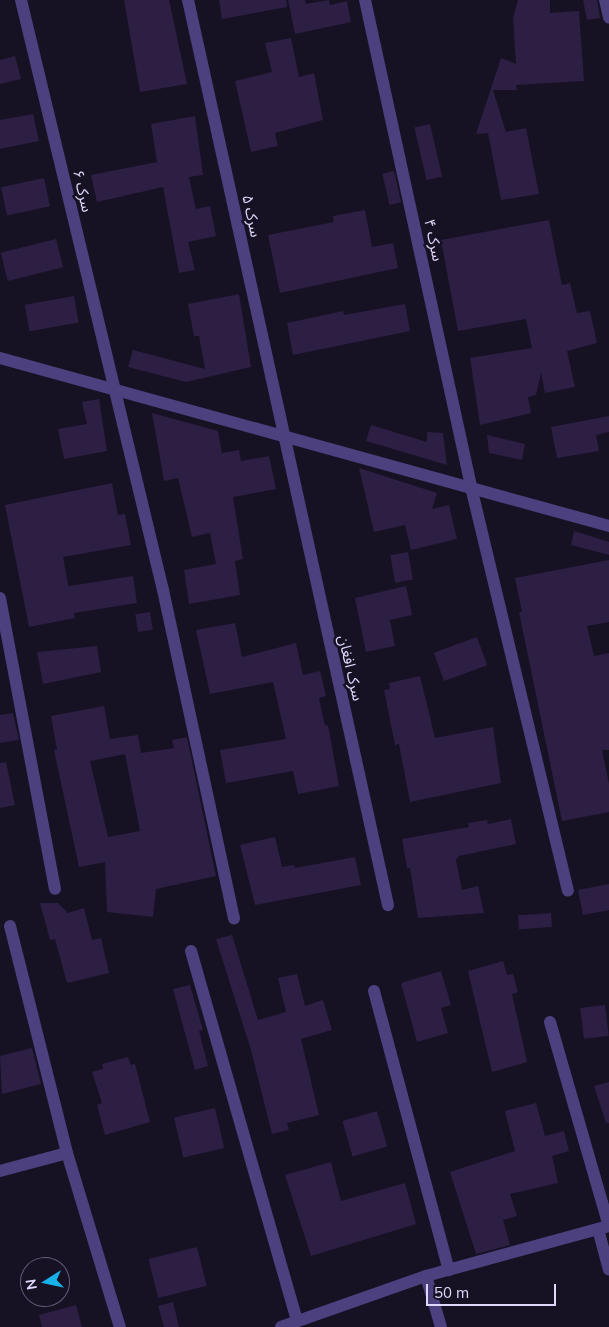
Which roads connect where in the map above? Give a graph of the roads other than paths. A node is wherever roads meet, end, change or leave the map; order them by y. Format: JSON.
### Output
{"nodes":[{"id":1,"x":21,"y":0,"type":"edge"},
{"id":2,"x":188,"y":0,"type":"edge"},
{"id":3,"x":366,"y":0,"type":"edge"},
{"id":4,"x":605,"y":0,"type":"edge"},
{"id":5,"x":609,"y":18,"type":"edge"},
{"id":6,"x":0,"y":358,"type":"edge"},
{"id":7,"x":114,"y":390,"type":"junction"},
{"id":8,"x":283,"y":439,"type":"junction"},
{"id":9,"x":471,"y":488,"type":"junction"},
{"id":10,"x":609,"y":526,"type":"edge"},
{"id":11,"x":0,"y":598,"type":"edge"},
{"id":12,"x":55,"y":889,"type":"dead end"},
{"id":13,"x":568,"y":891,"type":"dead end"},
{"id":14,"x":388,"y":905,"type":"dead end"},
{"id":15,"x":234,"y":918,"type":"dead end"},
{"id":16,"x":10,"y":926,"type":"dead end"},
{"id":17,"x":191,"y":951,"type":"dead end"},
{"id":18,"x":374,"y":991,"type":"dead end"},
{"id":19,"x":550,"y":1022,"type":"dead end"},
{"id":20,"x":67,"y":1153,"type":"junction"},
{"id":21,"x":0,"y":1171,"type":"edge"},
{"id":22,"x":605,"y":1227,"type":"edge"},
{"id":23,"x":449,"y":1270,"type":"junction"},
{"id":24,"x":609,"y":1270,"type":"edge"},
{"id":25,"x":426,"y":1276,"type":"junction"},
{"id":26,"x":298,"y":1320,"type":"junction"},
{"id":27,"x":120,"y":1327,"type":"edge"},
{"id":28,"x":281,"y":1327,"type":"edge"},
{"id":29,"x":441,"y":1327,"type":"edge"}],
"edges":[{"from":1,"to":7,"type":"street","name":"سرک ۶"},
{"from":2,"to":8,"type":"street","name":"سرک ۵"},
{"from":3,"to":9,"type":"street","name":"سرک ۴"},
{"from":4,"to":5,"type":"street"},
{"from":6,"to":7,"type":"street"},
{"from":7,"to":8,"type":"street"},
{"from":7,"to":15,"type":"street","name":"سرک ۶"},
{"from":8,"to":9,"type":"street"},
{"from":8,"to":14,"type":"street","name":"سرک افغان"},
{"from":9,"to":10,"type":"street"},
{"from":9,"to":13,"type":"street","name":"سرک ۴"},
{"from":11,"to":12,"type":"street"},
{"from":16,"to":20,"type":"street"},
{"from":17,"to":26,"type":"street"},
{"from":18,"to":23,"type":"street"},
{"from":19,"to":22,"type":"street"},
{"from":20,"to":21,"type":"street"},
{"from":20,"to":27,"type":"street"},
{"from":22,"to":23,"type":"street"},
{"from":22,"to":24,"type":"street"},
{"from":23,"to":25,"type":"street"},
{"from":25,"to":26,"type":"street"},
{"from":25,"to":29,"type":"street"},
{"from":26,"to":28,"type":"street"}]}
